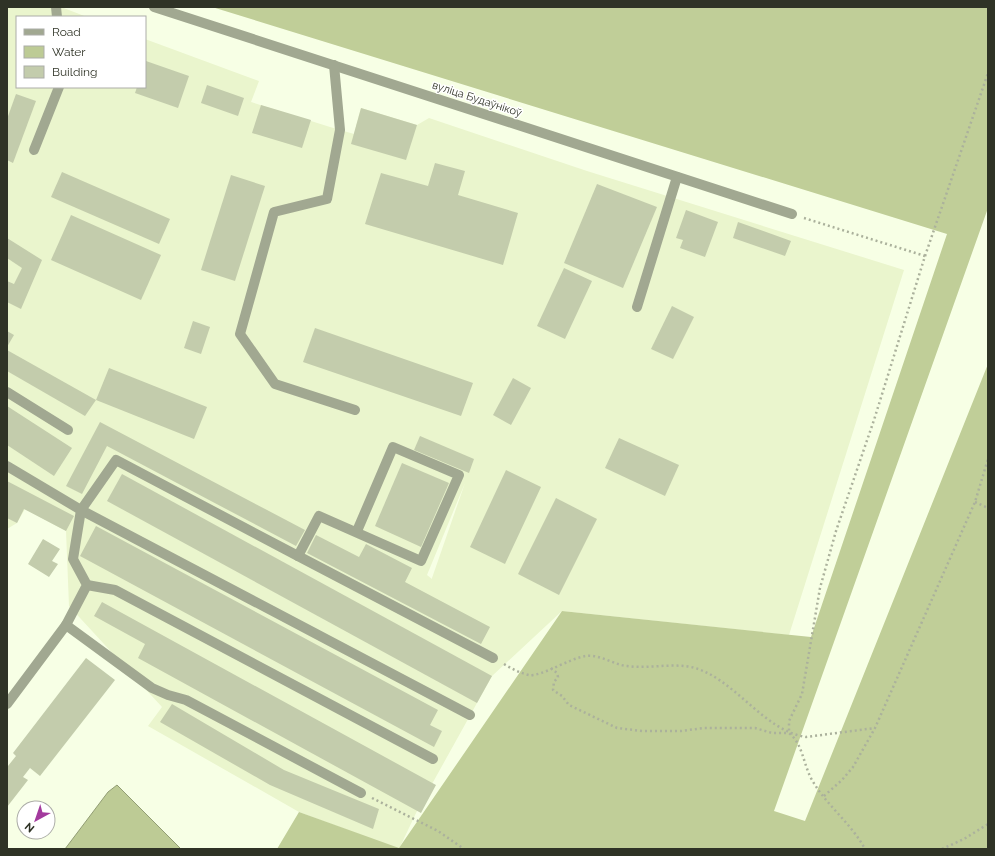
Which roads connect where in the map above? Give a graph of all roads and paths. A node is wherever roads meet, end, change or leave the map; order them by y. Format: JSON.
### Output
{"nodes":[{"id":1,"x":154,"y":7,"type":"edge"},
{"id":2,"x":334,"y":65,"type":"junction"},
{"id":3,"x":988,"y":73,"type":"edge"},
{"id":4,"x":59,"y":88,"type":"edge"},
{"id":5,"x":34,"y":150,"type":"dead end"},
{"id":6,"x":677,"y":177,"type":"junction"},
{"id":7,"x":792,"y":214,"type":"joint"},
{"id":8,"x":925,"y":256,"type":"junction"},
{"id":9,"x":637,"y":307,"type":"dead end"},
{"id":10,"x":7,"y":392,"type":"edge"},
{"id":11,"x":355,"y":410,"type":"dead end"},
{"id":12,"x":68,"y":430,"type":"dead end"},
{"id":13,"x":988,"y":459,"type":"edge"},
{"id":14,"x":7,"y":466,"type":"edge"},
{"id":15,"x":975,"y":502,"type":"junction"},
{"id":16,"x":988,"y":508,"type":"edge"},
{"id":17,"x":81,"y":510,"type":"junction"},
{"id":18,"x":357,"y":532,"type":"junction"},
{"id":19,"x":298,"y":556,"type":"junction"},
{"id":20,"x":87,"y":585,"type":"junction"},
{"id":21,"x":66,"y":625,"type":"junction"},
{"id":22,"x":493,"y":658,"type":"joint"},
{"id":23,"x":551,"y":668,"type":"junction"},
{"id":24,"x":7,"y":704,"type":"edge"},
{"id":25,"x":470,"y":715,"type":"dead end"},
{"id":26,"x":875,"y":728,"type":"junction"},
{"id":27,"x":789,"y":733,"type":"junction"},
{"id":28,"x":433,"y":759,"type":"dead end"},
{"id":29,"x":361,"y":793,"type":"joint"},
{"id":30,"x":824,"y":796,"type":"junction"},
{"id":31,"x":988,"y":824,"type":"edge"},
{"id":32,"x":464,"y":849,"type":"edge"},
{"id":33,"x":865,"y":849,"type":"edge"},
{"id":34,"x":942,"y":849,"type":"edge"}],
"edges":[{"from":1,"to":2,"type":"street","name":"вуліца Будаўнікоў"},
{"from":2,"to":6,"type":"street","name":"вуліца Будаўнікоў"},
{"from":2,"to":11,"type":"street"},
{"from":3,"to":8,"type":"path"},
{"from":4,"to":5,"type":"street"},
{"from":6,"to":7,"type":"street","name":"вуліца Будаўнікоў"},
{"from":6,"to":9,"type":"street"},
{"from":7,"to":8,"type":"path"},
{"from":8,"to":27,"type":"path"},
{"from":10,"to":12,"type":"street"},
{"from":13,"to":15,"type":"path"},
{"from":14,"to":17,"type":"street"},
{"from":15,"to":16,"type":"path"},
{"from":15,"to":26,"type":"path"},
{"from":17,"to":19,"type":"street"},
{"from":17,"to":20,"type":"street"},
{"from":17,"to":25,"type":"street"},
{"from":18,"to":18,"type":"street"},
{"from":18,"to":19,"type":"street"},
{"from":19,"to":22,"type":"street"},
{"from":20,"to":21,"type":"street"},
{"from":20,"to":28,"type":"street"},
{"from":21,"to":24,"type":"street"},
{"from":21,"to":29,"type":"street"},
{"from":22,"to":23,"type":"path"},
{"from":23,"to":27,"type":"path"},
{"from":23,"to":27,"type":"path"},
{"from":26,"to":27,"type":"path"},
{"from":26,"to":30,"type":"path"},
{"from":27,"to":30,"type":"path"},
{"from":29,"to":32,"type":"path"},
{"from":30,"to":33,"type":"path"},
{"from":31,"to":34,"type":"path"}]}
